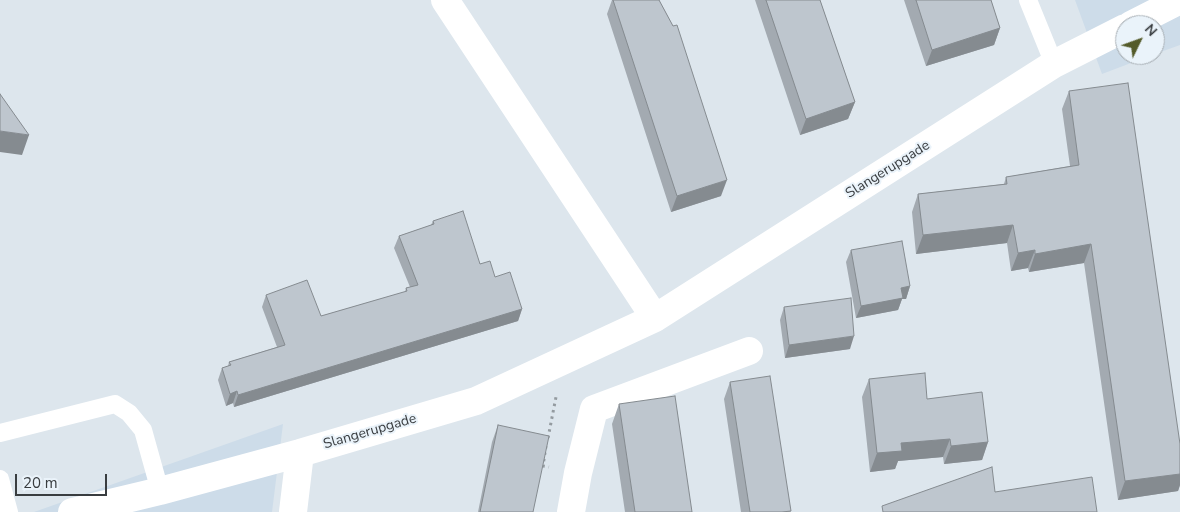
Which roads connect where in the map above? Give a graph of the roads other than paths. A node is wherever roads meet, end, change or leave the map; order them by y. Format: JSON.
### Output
{"nodes":[{"id":1,"x":445,"y":0,"type":"edge"},
{"id":2,"x":1028,"y":0,"type":"edge"},
{"id":3,"x":1166,"y":4,"type":"edge"},
{"id":4,"x":1148,"y":15,"type":"edge"},
{"id":5,"x":1115,"y":33,"type":"edge"},
{"id":6,"x":1054,"y":64,"type":"junction"},
{"id":7,"x":655,"y":318,"type":"junction"},
{"id":8,"x":749,"y":351,"type":"dead end"},
{"id":9,"x":0,"y":433,"type":"edge"},
{"id":10,"x":300,"y":453,"type":"junction"},
{"id":11,"x":0,"y":479,"type":"edge"},
{"id":12,"x":160,"y":491,"type":"junction"},
{"id":13,"x":77,"y":511,"type":"edge"},
{"id":14,"x":9,"y":512,"type":"edge"},
{"id":15,"x":293,"y":512,"type":"edge"},
{"id":16,"x":571,"y":512,"type":"edge"}],
"edges":[{"from":1,"to":7,"type":"street"},
{"from":2,"to":6,"type":"lane"},
{"from":3,"to":4,"type":"street"},
{"from":5,"to":6,"type":"street","name":"Slangerupgade"},
{"from":6,"to":7,"type":"street","name":"Slangerupgade"},
{"from":7,"to":10,"type":"street","name":"Slangerupgade"},
{"from":8,"to":16,"type":"street"},
{"from":9,"to":12,"type":"lane"},
{"from":10,"to":12,"type":"street","name":"Slangerupgade"},
{"from":10,"to":15,"type":"street"},
{"from":11,"to":14,"type":"lane"},
{"from":12,"to":13,"type":"street","name":"Slangerupgade"}]}
